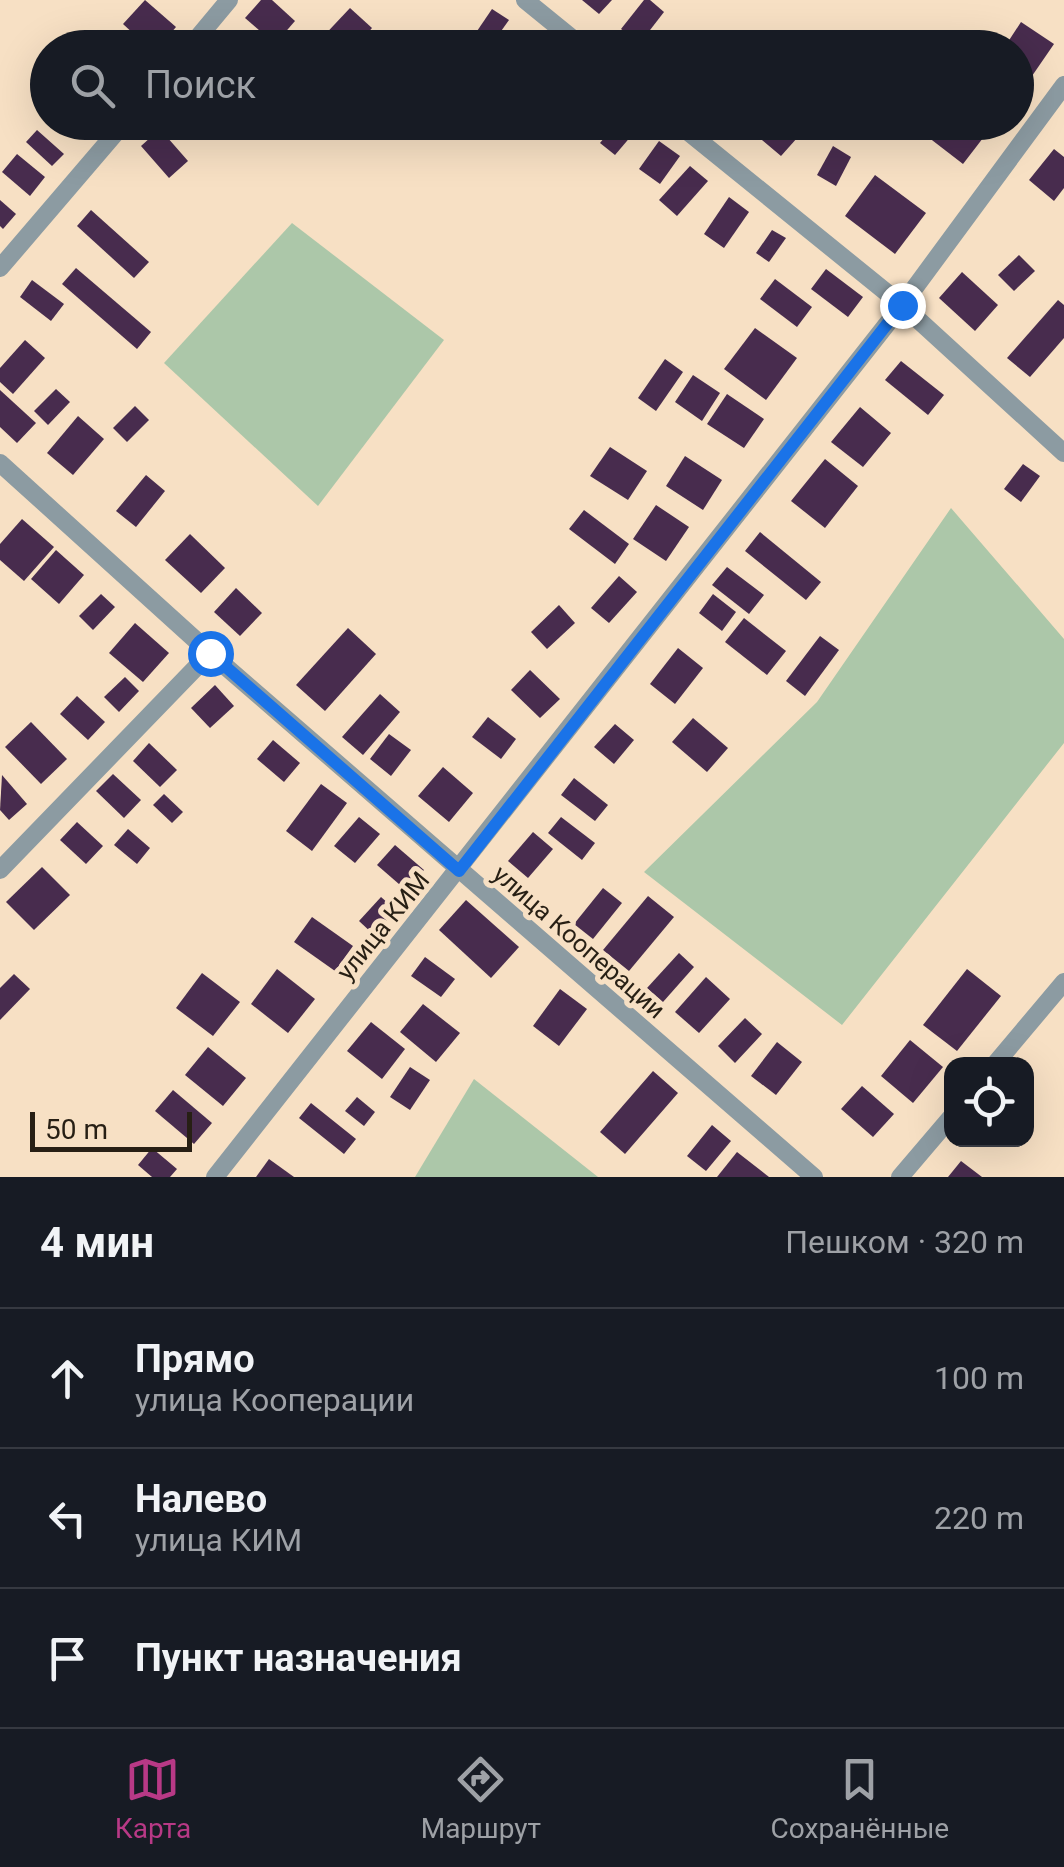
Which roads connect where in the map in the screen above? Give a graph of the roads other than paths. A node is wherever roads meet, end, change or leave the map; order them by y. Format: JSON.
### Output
{"nodes":[{"id":1,"x":230,"y":0,"type":"edge"},
{"id":2,"x":525,"y":0,"type":"edge"},
{"id":3,"x":204,"y":30,"type":"edge"},
{"id":4,"x":562,"y":30,"type":"edge"},
{"id":5,"x":1064,"y":85,"type":"edge"},
{"id":6,"x":1034,"y":126,"type":"edge"},
{"id":7,"x":109,"y":140,"type":"edge"},
{"id":8,"x":698,"y":140,"type":"edge"},
{"id":9,"x":1024,"y":140,"type":"edge"},
{"id":10,"x":0,"y":268,"type":"edge"},
{"id":11,"x":902,"y":305,"type":"junction"},
{"id":12,"x":1064,"y":452,"type":"edge"},
{"id":13,"x":0,"y":462,"type":"edge"},
{"id":14,"x":210,"y":653,"type":"junction"},
{"id":15,"x":0,"y":870,"type":"edge"},
{"id":16,"x":459,"y":871,"type":"junction"},
{"id":17,"x":1064,"y":982,"type":"edge"},
{"id":18,"x":1001,"y":1057,"type":"edge"},
{"id":19,"x":944,"y":1125,"type":"edge"},
{"id":20,"x":215,"y":1177,"type":"edge"},
{"id":21,"x":814,"y":1177,"type":"edge"},
{"id":22,"x":900,"y":1177,"type":"edge"}],
"edges":[{"from":1,"to":3,"type":"street"},
{"from":2,"to":4,"type":"street"},
{"from":5,"to":6,"type":"street","name":"улица КИМ"},
{"from":7,"to":10,"type":"street"},
{"from":8,"to":11,"type":"street"},
{"from":9,"to":11,"type":"street","name":"улица КИМ"},
{"from":11,"to":12,"type":"street"},
{"from":11,"to":16,"type":"street","name":"улица КИМ"},
{"from":13,"to":14,"type":"street","name":"улица Кооперации"},
{"from":14,"to":15,"type":"street"},
{"from":14,"to":16,"type":"street","name":"улица Кооперации"},
{"from":16,"to":20,"type":"street","name":"улица КИМ"},
{"from":16,"to":21,"type":"street","name":"улица Кооперации"},
{"from":17,"to":18,"type":"street"},
{"from":19,"to":22,"type":"street"}]}
